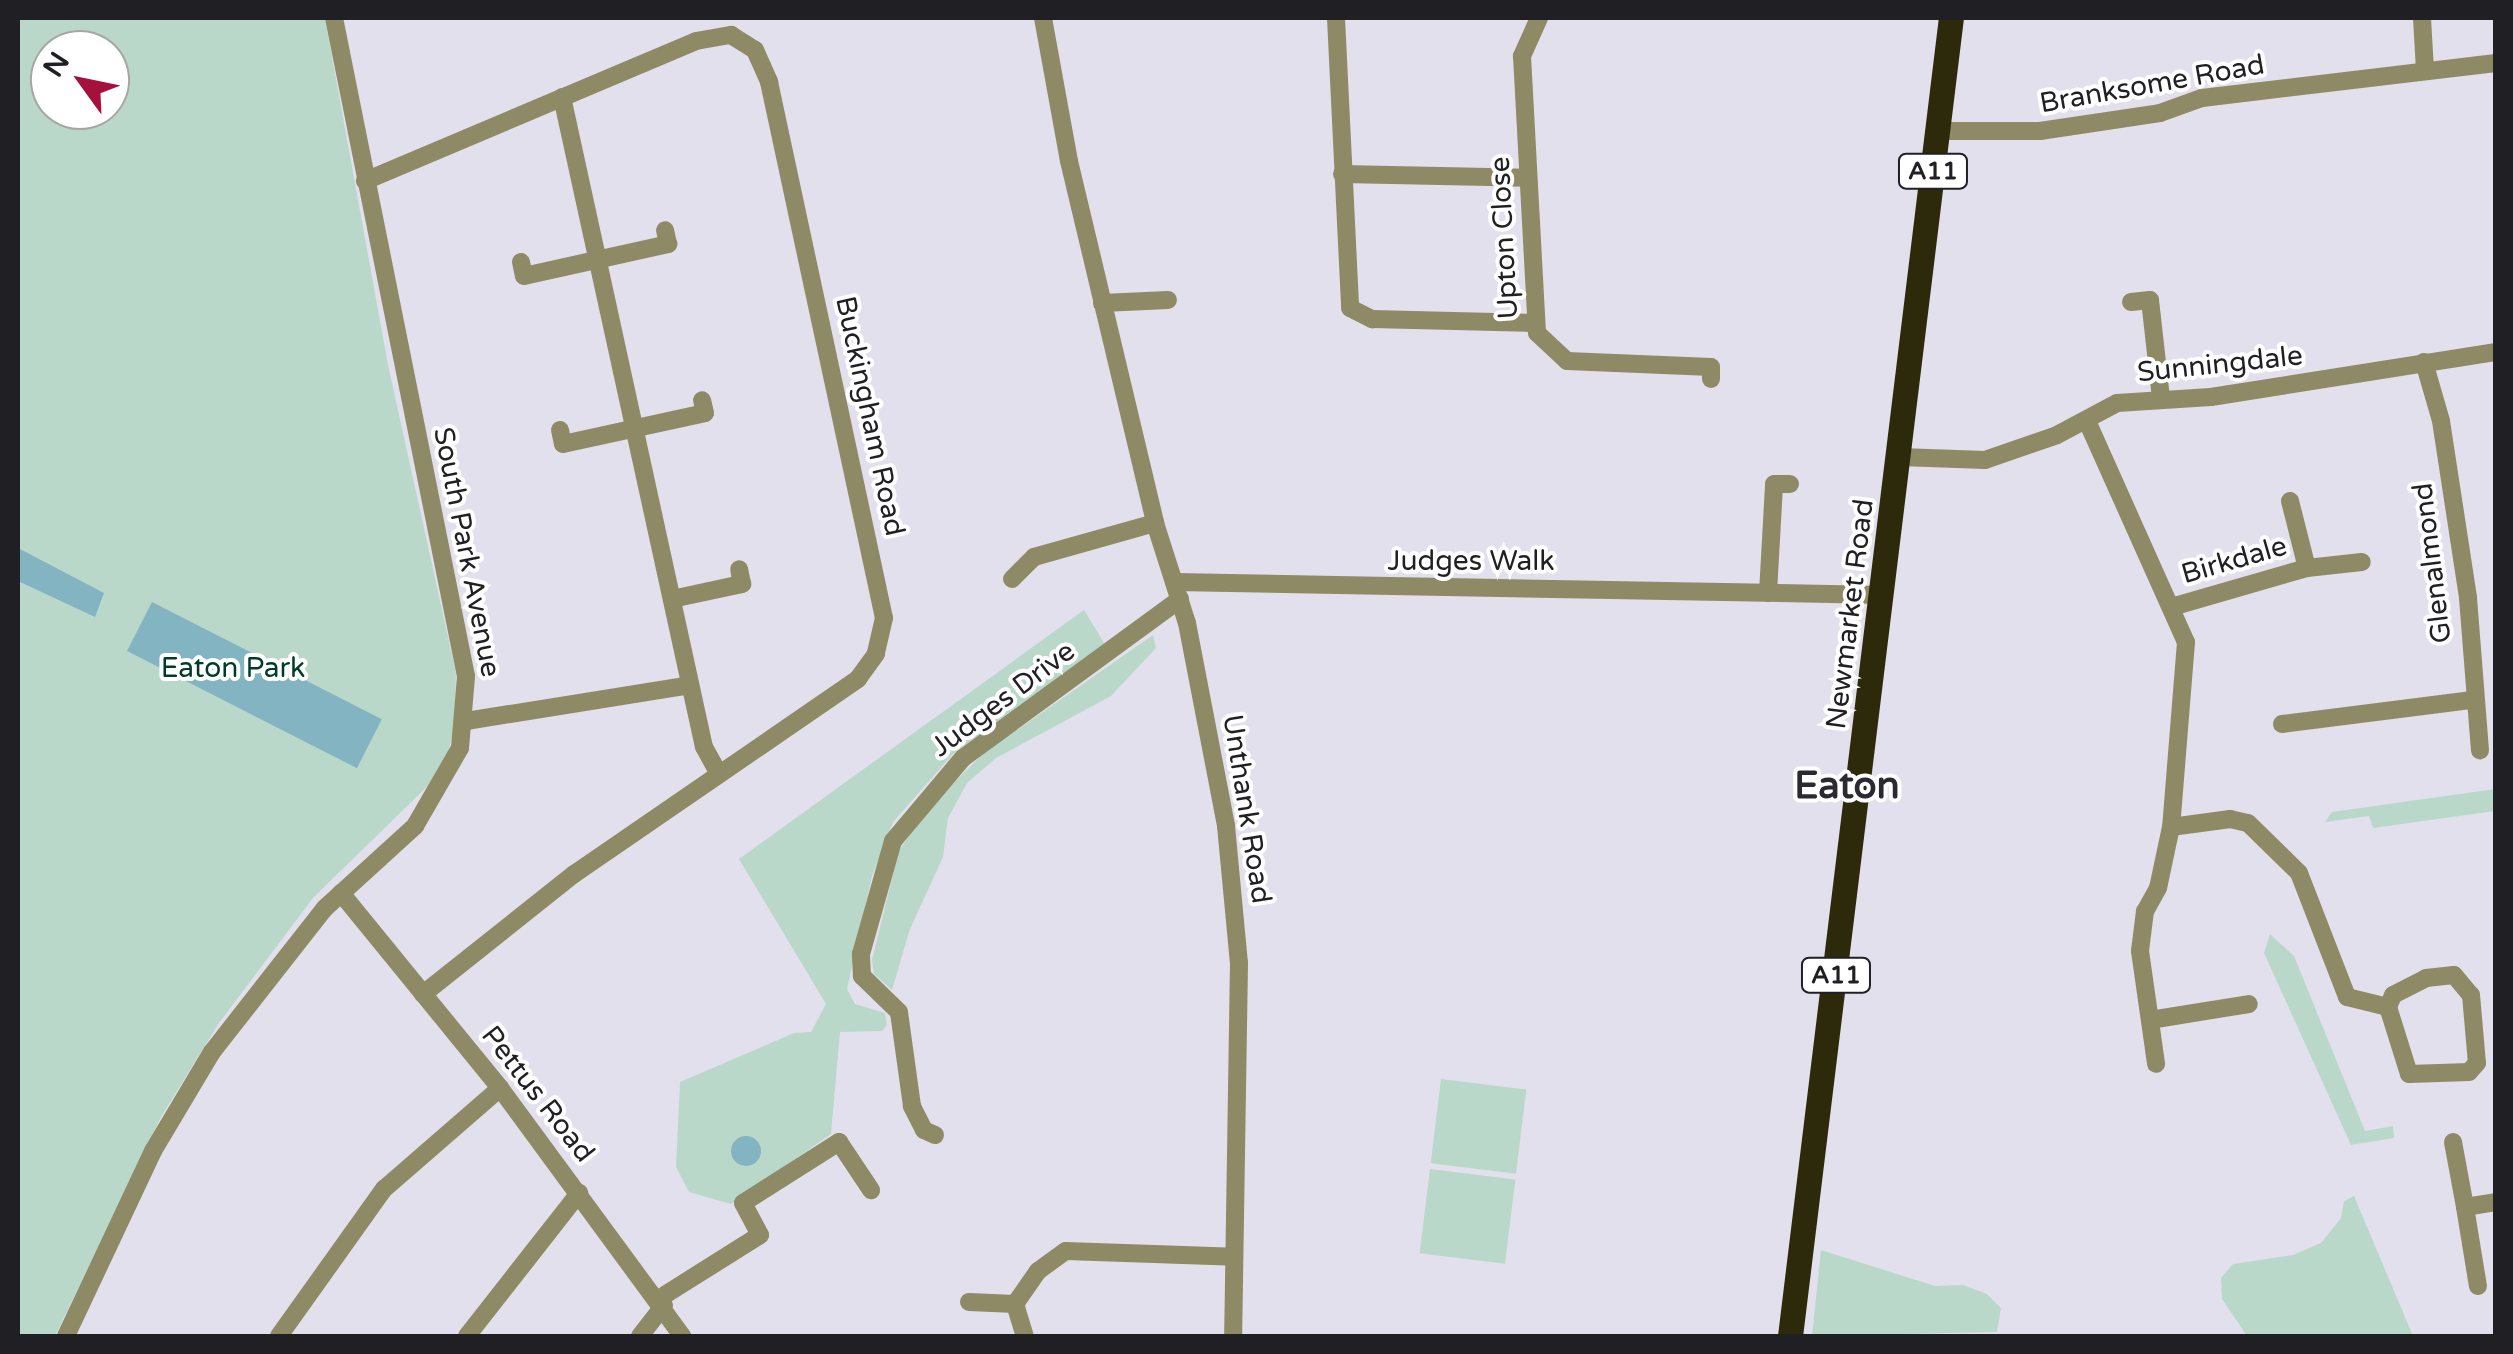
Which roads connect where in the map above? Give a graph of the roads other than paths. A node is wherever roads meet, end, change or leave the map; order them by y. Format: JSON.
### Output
{"nodes":[{"id":1,"x":334,"y":18,"type":"edge"},
{"id":2,"x":1043,"y":18,"type":"edge"},
{"id":3,"x":1336,"y":18,"type":"edge"},
{"id":4,"x":1539,"y":18,"type":"edge"},
{"id":5,"x":1951,"y":18,"type":"edge"},
{"id":6,"x":2422,"y":18,"type":"edge"},
{"id":7,"x":2496,"y":63,"type":"edge"},
{"id":8,"x":2425,"y":70,"type":"junction"},
{"id":9,"x":562,"y":98,"type":"junction"},
{"id":10,"x":1937,"y":131,"type":"junction"},
{"id":11,"x":1342,"y":174,"type":"junction"},
{"id":12,"x":1528,"y":178,"type":"junction"},
{"id":13,"x":365,"y":180,"type":"junction"},
{"id":14,"x":668,"y":244,"type":"dead end"},
{"id":15,"x":595,"y":260,"type":"junction"},
{"id":16,"x":524,"y":276,"type":"dead end"},
{"id":17,"x":1168,"y":300,"type":"dead end"},
{"id":18,"x":2149,"y":300,"type":"dead end"},
{"id":19,"x":1102,"y":303,"type":"junction"},
{"id":20,"x":1534,"y":323,"type":"junction"},
{"id":21,"x":2496,"y":352,"type":"edge"},
{"id":22,"x":2424,"y":362,"type":"junction"},
{"id":23,"x":1711,"y":367,"type":"dead end"},
{"id":24,"x":2161,"y":398,"type":"junction"},
{"id":25,"x":705,"y":413,"type":"dead end"},
{"id":26,"x":2087,"y":421,"type":"junction"},
{"id":27,"x":634,"y":428,"type":"junction"},
{"id":28,"x":563,"y":445,"type":"dead end"},
{"id":29,"x":1900,"y":458,"type":"junction"},
{"id":30,"x":1775,"y":485,"type":"dead end"},
{"id":31,"x":2290,"y":502,"type":"dead end"},
{"id":32,"x":1155,"y":524,"type":"junction"},
{"id":33,"x":2362,"y":562,"type":"dead end"},
{"id":34,"x":2307,"y":568,"type":"junction"},
{"id":35,"x":1012,"y":578,"type":"dead end"},
{"id":36,"x":742,"y":584,"type":"dead end"},
{"id":37,"x":1177,"y":591,"type":"junction"},
{"id":38,"x":1768,"y":593,"type":"junction"},
{"id":39,"x":1884,"y":595,"type":"junction"},
{"id":40,"x":672,"y":599,"type":"junction"},
{"id":41,"x":2175,"y":606,"type":"junction"},
{"id":42,"x":690,"y":685,"type":"junction"},
{"id":43,"x":2472,"y":700,"type":"junction"},
{"id":44,"x":466,"y":721,"type":"junction"},
{"id":45,"x":2282,"y":724,"type":"dead end"},
{"id":46,"x":2480,"y":751,"type":"dead end"},
{"id":47,"x":718,"y":772,"type":"junction"},
{"id":48,"x":2171,"y":827,"type":"junction"},
{"id":49,"x":340,"y":893,"type":"junction"},
{"id":50,"x":423,"y":994,"type":"junction"},
{"id":51,"x":2249,"y":1004,"type":"dead end"},
{"id":52,"x":2228,"y":1007,"type":"junction"},
{"id":53,"x":2388,"y":1008,"type":"junction"},
{"id":54,"x":2150,"y":1020,"type":"junction"},
{"id":55,"x":2231,"y":1026,"type":"dead end"},
{"id":56,"x":2156,"y":1064,"type":"dead end"},
{"id":57,"x":500,"y":1088,"type":"junction"},
{"id":58,"x":935,"y":1135,"type":"dead end"},
{"id":59,"x":2452,"y":1142,"type":"dead end"},
{"id":60,"x":870,"y":1190,"type":"dead end"},
{"id":61,"x":580,"y":1193,"type":"junction"},
{"id":62,"x":2496,"y":1202,"type":"edge"},
{"id":63,"x":2465,"y":1208,"type":"junction"},
{"id":64,"x":1234,"y":1257,"type":"junction"},
{"id":65,"x":2478,"y":1286,"type":"dead end"},
{"id":66,"x":662,"y":1302,"type":"junction"},
{"id":67,"x":969,"y":1302,"type":"dead end"},
{"id":68,"x":1015,"y":1304,"type":"junction"},
{"id":69,"x":66,"y":1336,"type":"edge"},
{"id":70,"x":280,"y":1336,"type":"edge"},
{"id":71,"x":467,"y":1336,"type":"edge"},
{"id":72,"x":640,"y":1336,"type":"edge"},
{"id":73,"x":682,"y":1336,"type":"edge"},
{"id":74,"x":1024,"y":1336,"type":"edge"},
{"id":75,"x":1233,"y":1336,"type":"edge"},
{"id":76,"x":1790,"y":1336,"type":"edge"}],
"edges":[{"from":1,"to":13,"type":"street","name":"South Park Avenue"},
{"from":2,"to":19,"type":"street","name":"Unthank Road"},
{"from":3,"to":11,"type":"street"},
{"from":4,"to":12,"type":"street","name":"Upton Close"},
{"from":5,"to":10,"type":"highway","name":"Newmarket Road","number":"A11"},
{"from":6,"to":8,"type":"street"},
{"from":7,"to":8,"type":"street","name":"Branksome Road"},
{"from":8,"to":10,"type":"street","name":"Branksome Road"},
{"from":9,"to":13,"type":"street","name":"Buckingham Road"},
{"from":9,"to":15,"type":"street"},
{"from":9,"to":47,"type":"street","name":"Buckingham Road"},
{"from":10,"to":29,"type":"highway","name":"Newmarket Road","number":"A11"},
{"from":11,"to":12,"type":"street"},
{"from":11,"to":20,"type":"street"},
{"from":12,"to":20,"type":"street","name":"Upton Close"},
{"from":13,"to":44,"type":"street","name":"South Park Avenue"},
{"from":14,"to":15,"type":"street"},
{"from":15,"to":16,"type":"street"},
{"from":15,"to":27,"type":"street"},
{"from":17,"to":19,"type":"street"},
{"from":18,"to":24,"type":"street"},
{"from":19,"to":32,"type":"street","name":"Unthank Road"},
{"from":20,"to":23,"type":"street","name":"Upton Close"},
{"from":21,"to":22,"type":"street","name":"Sunningdale"},
{"from":22,"to":24,"type":"street","name":"Sunningdale"},
{"from":22,"to":43,"type":"street","name":"Glenalmond"},
{"from":24,"to":26,"type":"street","name":"Sunningdale"},
{"from":25,"to":27,"type":"street"},
{"from":26,"to":29,"type":"street","name":"Sunningdale"},
{"from":26,"to":41,"type":"street"},
{"from":27,"to":28,"type":"street"},
{"from":27,"to":40,"type":"street"},
{"from":29,"to":39,"type":"highway","name":"Newmarket Road","number":"A11"},
{"from":30,"to":38,"type":"street"},
{"from":31,"to":34,"type":"street","name":"Birkdale"},
{"from":32,"to":35,"type":"street"},
{"from":32,"to":37,"type":"street","name":"Unthank Road"},
{"from":33,"to":34,"type":"street","name":"Birkdale"},
{"from":34,"to":41,"type":"street","name":"Birkdale"},
{"from":36,"to":40,"type":"street"},
{"from":37,"to":38,"type":"street","name":"Judges Walk"},
{"from":37,"to":58,"type":"street","name":"Judges Drive"},
{"from":37,"to":64,"type":"street","name":"Unthank Road"},
{"from":38,"to":39,"type":"street","name":"Judges Walk"},
{"from":39,"to":76,"type":"highway","name":"Newmarket Road","number":"A11"},
{"from":40,"to":42,"type":"street"},
{"from":41,"to":48,"type":"street"},
{"from":42,"to":44,"type":"street"},
{"from":42,"to":47,"type":"street"},
{"from":43,"to":45,"type":"street"},
{"from":43,"to":46,"type":"street","name":"Glenalmond"},
{"from":44,"to":49,"type":"street","name":"South Park Avenue"},
{"from":47,"to":50,"type":"street","name":"Buckingham Road"},
{"from":48,"to":53,"type":"street"},
{"from":48,"to":54,"type":"street"},
{"from":49,"to":50,"type":"street","name":"Pettus Road"},
{"from":49,"to":69,"type":"street","name":"South Park Avenue"},
{"from":50,"to":57,"type":"street","name":"Pettus Road"},
{"from":51,"to":52,"type":"street"},
{"from":52,"to":54,"type":"street"},
{"from":52,"to":55,"type":"street"},
{"from":53,"to":53,"type":"street"},
{"from":54,"to":56,"type":"street"},
{"from":57,"to":61,"type":"street","name":"Pettus Road"},
{"from":57,"to":70,"type":"street"},
{"from":59,"to":63,"type":"street"},
{"from":60,"to":66,"type":"street"},
{"from":61,"to":66,"type":"street","name":"Pettus Road"},
{"from":61,"to":71,"type":"street"},
{"from":62,"to":63,"type":"street"},
{"from":63,"to":65,"type":"street"},
{"from":64,"to":68,"type":"street"},
{"from":64,"to":75,"type":"street","name":"Unthank Road"},
{"from":66,"to":72,"type":"street"},
{"from":66,"to":73,"type":"street","name":"Pettus Road"},
{"from":67,"to":68,"type":"street"},
{"from":68,"to":74,"type":"street"}]}
